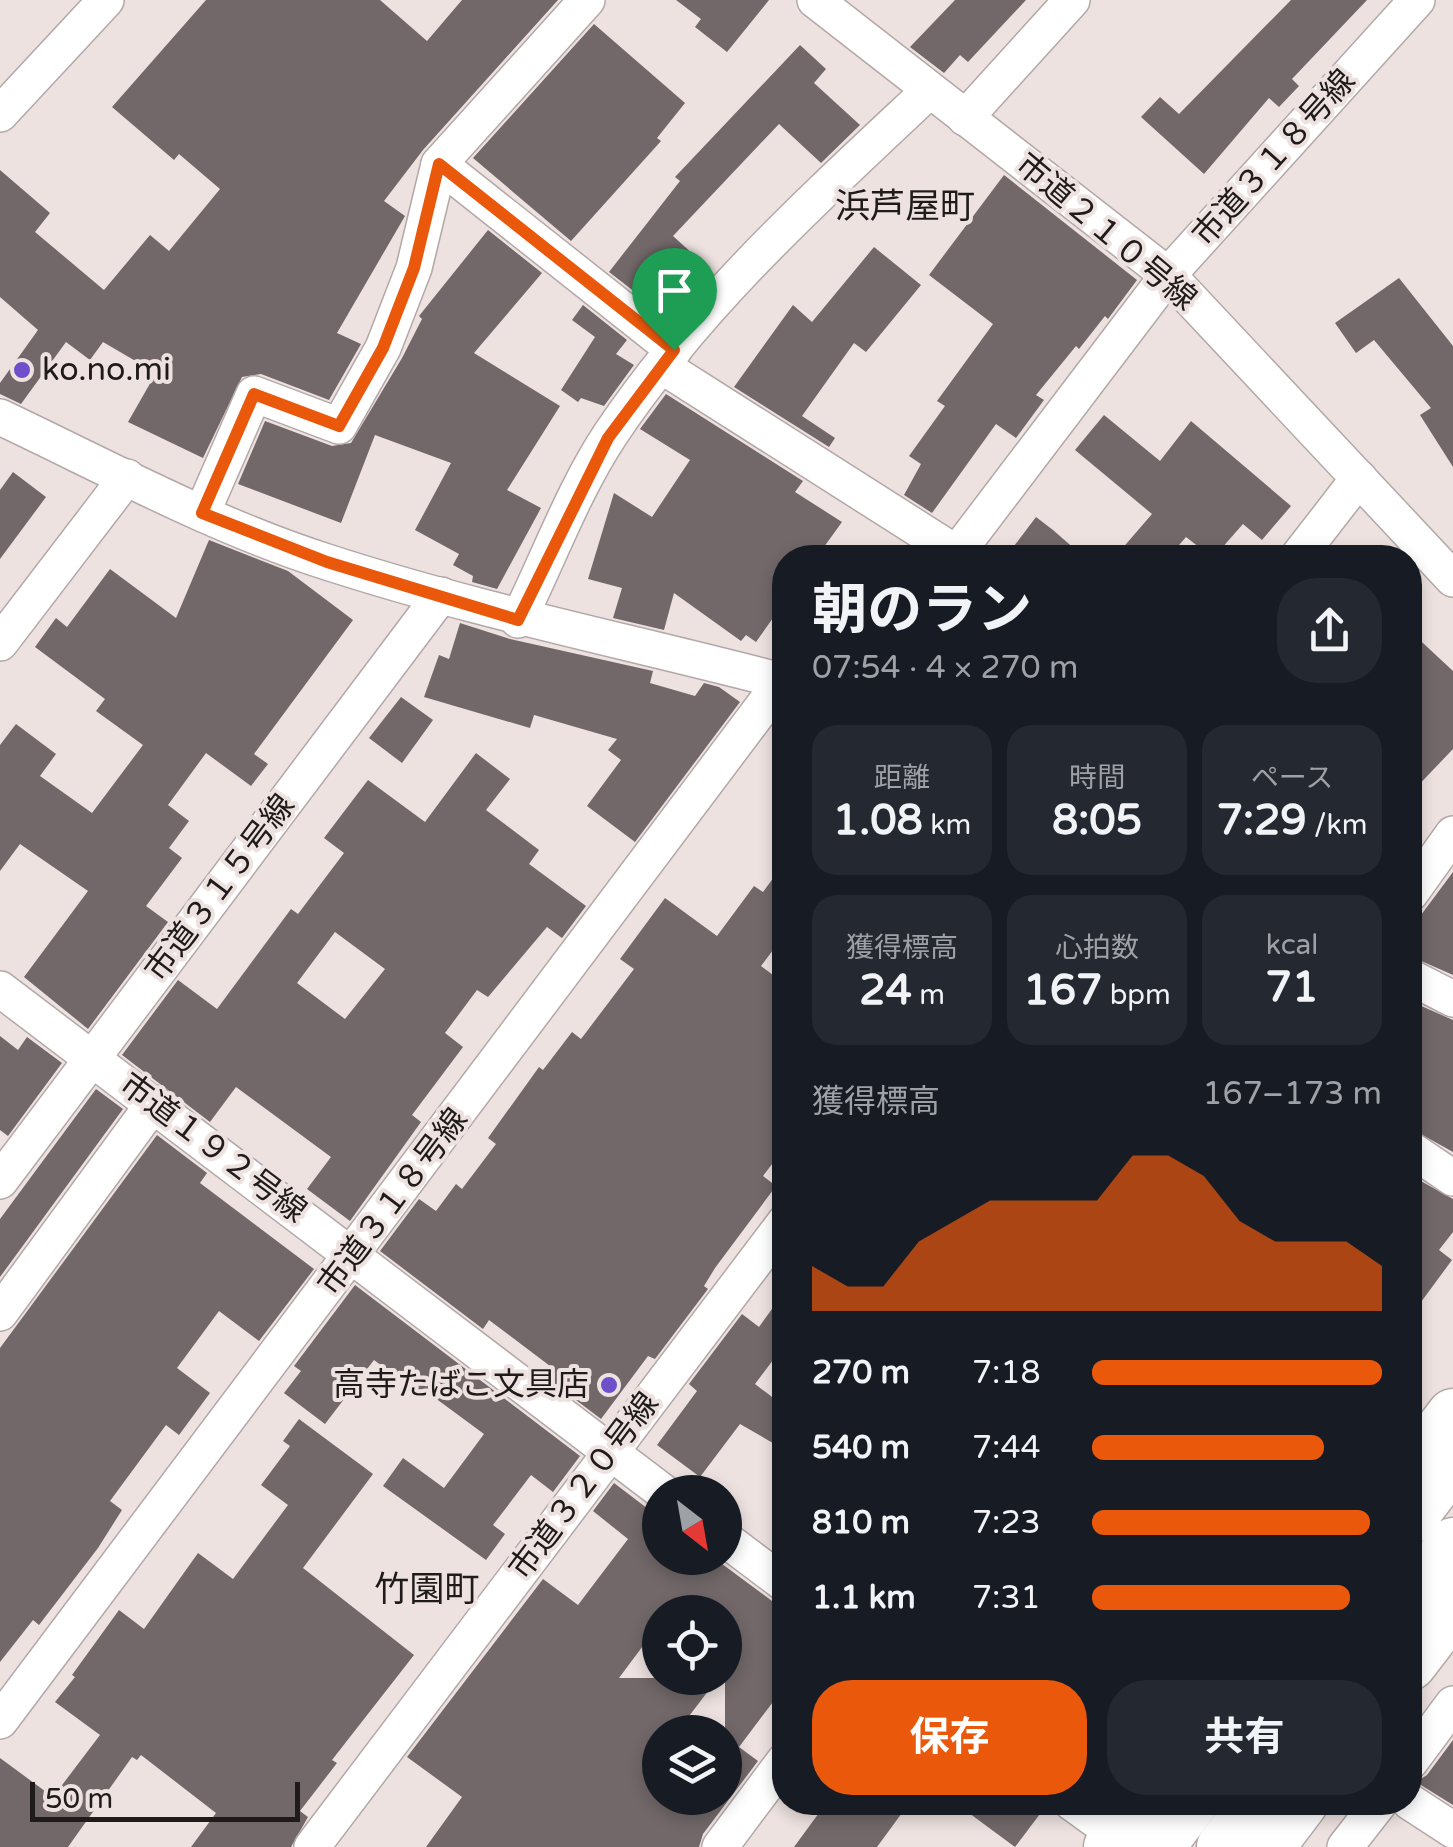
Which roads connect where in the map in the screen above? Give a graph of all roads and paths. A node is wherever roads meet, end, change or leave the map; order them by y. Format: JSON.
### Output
{"nodes":[{"id":1,"x":106,"y":0,"type":"edge"},
{"id":2,"x":587,"y":0,"type":"edge"},
{"id":3,"x":816,"y":0,"type":"edge"},
{"id":4,"x":1072,"y":0,"type":"edge"},
{"id":5,"x":1417,"y":0,"type":"edge"},
{"id":6,"x":930,"y":90,"type":"junction"},
{"id":7,"x":0,"y":114,"type":"edge"},
{"id":8,"x":965,"y":118,"type":"junction"},
{"id":9,"x":439,"y":164,"type":"junction"},
{"id":10,"x":1168,"y":275,"type":"junction"},
{"id":11,"x":668,"y":358,"type":"junction"},
{"id":12,"x":0,"y":416,"type":"edge"},
{"id":13,"x":127,"y":477,"type":"junction"},
{"id":14,"x":1359,"y":478,"type":"junction"},
{"id":15,"x":202,"y":513,"type":"junction"},
{"id":16,"x":939,"y":545,"type":"edge"},
{"id":17,"x":962,"y":545,"type":"edge"},
{"id":18,"x":1307,"y":545,"type":"edge"},
{"id":19,"x":1448,"y":566,"type":"edge"},
{"id":20,"x":441,"y":594,"type":"junction"},
{"id":21,"x":518,"y":620,"type":"junction"},
{"id":22,"x":0,"y":643,"type":"edge"},
{"id":23,"x":772,"y":678,"type":"edge"},
{"id":24,"x":772,"y":697,"type":"edge"},
{"id":25,"x":1453,"y":834,"type":"edge"},
{"id":26,"x":1422,"y":877,"type":"edge"},
{"id":27,"x":1422,"y":982,"type":"edge"},
{"id":28,"x":0,"y":989,"type":"edge"},
{"id":29,"x":1453,"y":999,"type":"edge"},
{"id":30,"x":93,"y":1057,"type":"junction"},
{"id":31,"x":154,"y":1103,"type":"junction"},
{"id":32,"x":1422,"y":1156,"type":"edge"},
{"id":33,"x":1453,"y":1178,"type":"edge"},
{"id":34,"x":0,"y":1182,"type":"edge"},
{"id":35,"x":772,"y":1239,"type":"edge"},
{"id":36,"x":354,"y":1255,"type":"junction"},
{"id":37,"x":0,"y":1313,"type":"edge"},
{"id":38,"x":1453,"y":1415,"type":"edge"},
{"id":39,"x":608,"y":1452,"type":"junction"},
{"id":40,"x":1422,"y":1455,"type":"edge"},
{"id":41,"x":1453,"y":1462,"type":"edge"},
{"id":42,"x":642,"y":1477,"type":"edge"},
{"id":43,"x":1422,"y":1502,"type":"edge"},
{"id":44,"x":1453,"y":1544,"type":"edge"},
{"id":45,"x":742,"y":1552,"type":"edge"},
{"id":46,"x":772,"y":1574,"type":"edge"},
{"id":47,"x":1422,"y":1585,"type":"edge"},
{"id":48,"x":1453,"y":1608,"type":"edge"},
{"id":49,"x":1422,"y":1648,"type":"edge"},
{"id":50,"x":1453,"y":1704,"type":"edge"},
{"id":51,"x":0,"y":1722,"type":"edge"},
{"id":52,"x":1422,"y":1746,"type":"edge"},
{"id":53,"x":772,"y":1777,"type":"edge"},
{"id":54,"x":1422,"y":1810,"type":"edge"},
{"id":55,"x":1097,"y":1815,"type":"edge"},
{"id":56,"x":1167,"y":1815,"type":"edge"},
{"id":57,"x":1247,"y":1815,"type":"edge"},
{"id":58,"x":1292,"y":1815,"type":"edge"},
{"id":59,"x":1370,"y":1815,"type":"edge"},
{"id":60,"x":1453,"y":1830,"type":"edge"},
{"id":61,"x":1133,"y":1833,"type":"edge"},
{"id":62,"x":312,"y":1847,"type":"edge"},
{"id":63,"x":720,"y":1847,"type":"edge"},
{"id":64,"x":1223,"y":1847,"type":"edge"},
{"id":65,"x":1268,"y":1847,"type":"edge"},
{"id":66,"x":1345,"y":1847,"type":"edge"}],
"edges":[{"from":1,"to":7,"type":"street"},
{"from":2,"to":9,"type":"street"},
{"from":3,"to":6,"type":"street","name":"市道２１０号線"},
{"from":4,"to":8,"type":"street"},
{"from":5,"to":10,"type":"street","name":"市道３１８号線"},
{"from":6,"to":8,"type":"street","name":"市道２１０号線"},
{"from":6,"to":11,"type":"street"},
{"from":8,"to":10,"type":"street","name":"市道２１０号線"},
{"from":9,"to":11,"type":"street"},
{"from":9,"to":15,"type":"street"},
{"from":10,"to":14,"type":"street","name":"市道２１０号線"},
{"from":10,"to":17,"type":"street","name":"市道３１８号線"},
{"from":11,"to":16,"type":"street"},
{"from":11,"to":21,"type":"street"},
{"from":12,"to":13,"type":"street"},
{"from":13,"to":15,"type":"street"},
{"from":13,"to":22,"type":"street"},
{"from":14,"to":18,"type":"street"},
{"from":14,"to":19,"type":"street","name":"市道２１０号線"},
{"from":15,"to":20,"type":"street"},
{"from":20,"to":21,"type":"street"},
{"from":20,"to":30,"type":"street","name":"市道３１５号線"},
{"from":21,"to":23,"type":"street"},
{"from":24,"to":36,"type":"street","name":"市道３１８号線"},
{"from":25,"to":26,"type":"street"},
{"from":27,"to":29,"type":"street"},
{"from":28,"to":30,"type":"street","name":"市道１９２号線"},
{"from":30,"to":31,"type":"street","name":"市道１９２号線"},
{"from":30,"to":34,"type":"street","name":"市道３１５号線"},
{"from":31,"to":36,"type":"street","name":"市道１９２号線"},
{"from":31,"to":37,"type":"street"},
{"from":32,"to":33,"type":"street"},
{"from":35,"to":39,"type":"street","name":"市道３２０号線"},
{"from":36,"to":39,"type":"street","name":"市道１９２号線"},
{"from":36,"to":51,"type":"street","name":"市道３１８号線"},
{"from":38,"to":40,"type":"highway"},
{"from":39,"to":42,"type":"street","name":"市道１９２号線"},
{"from":39,"to":62,"type":"street","name":"市道３２０号線"},
{"from":41,"to":43,"type":"highway"},
{"from":44,"to":47,"type":"highway"},
{"from":45,"to":46,"type":"street"},
{"from":48,"to":49,"type":"highway"},
{"from":50,"to":52,"type":"street"},
{"from":53,"to":63,"type":"street"},
{"from":54,"to":60,"type":"street"},
{"from":55,"to":61,"type":"street"},
{"from":56,"to":61,"type":"highway"},
{"from":57,"to":64,"type":"highway"},
{"from":58,"to":65,"type":"highway"},
{"from":59,"to":66,"type":"street"}]}
